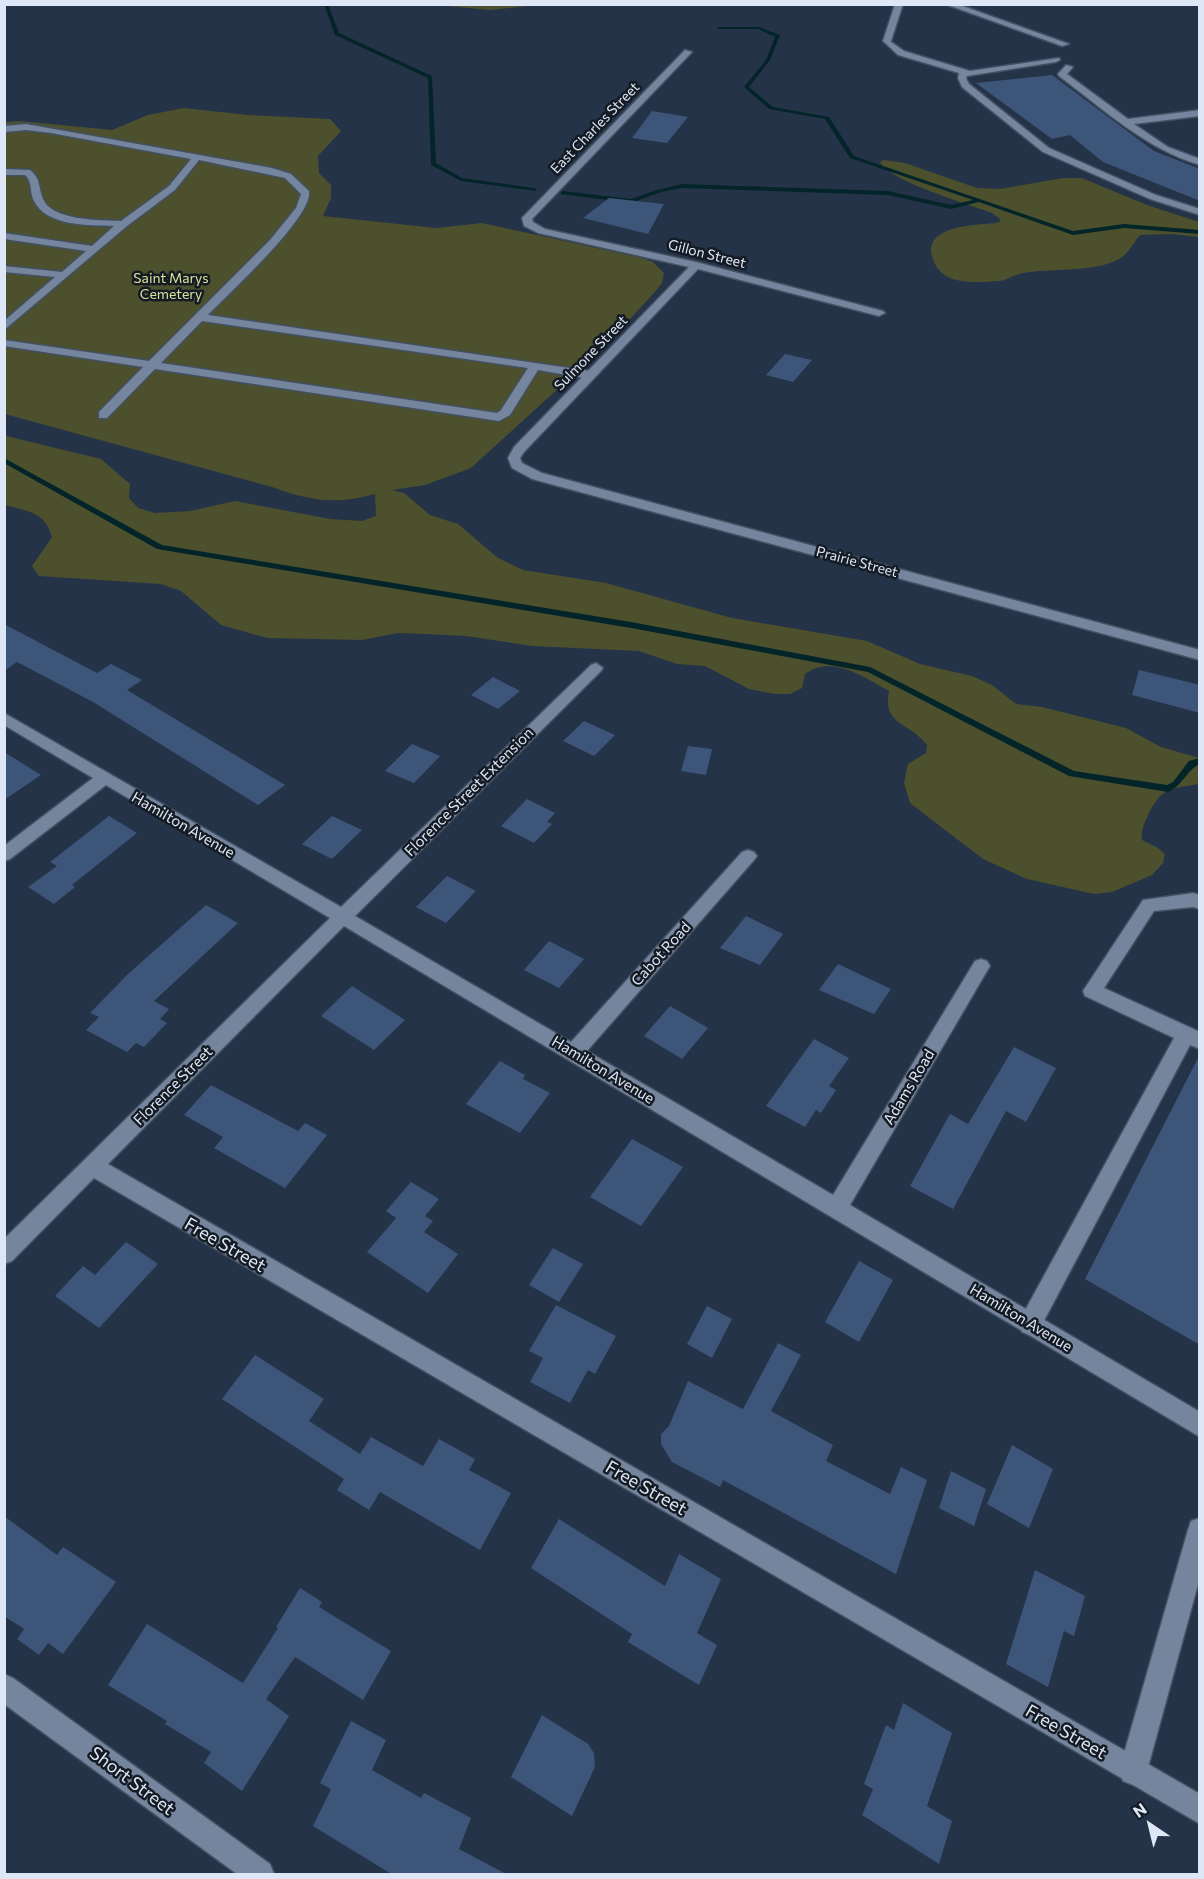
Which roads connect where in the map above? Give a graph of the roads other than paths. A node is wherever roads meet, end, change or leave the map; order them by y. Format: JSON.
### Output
{"nodes":[{"id":1,"x":899,"y":4,"type":"edge"},
{"id":2,"x":948,"y":4,"type":"edge"},
{"id":3,"x":1065,"y":44,"type":"dead end"},
{"id":4,"x":688,"y":52,"type":"dead end"},
{"id":5,"x":1056,"y":60,"type":"dead end"},
{"id":6,"x":1069,"y":67,"type":"dead end"},
{"id":7,"x":964,"y":72,"type":"junction"},
{"id":8,"x":1200,"y":113,"type":"edge"},
{"id":9,"x":1126,"y":122,"type":"junction"},
{"id":10,"x":4,"y":129,"type":"edge"},
{"id":11,"x":198,"y":156,"type":"junction"},
{"id":12,"x":1200,"y":162,"type":"edge"},
{"id":13,"x":4,"y":172,"type":"edge"},
{"id":14,"x":1200,"y":212,"type":"edge"},
{"id":15,"x":123,"y":224,"type":"junction"},
{"id":16,"x":528,"y":225,"type":"joint"},
{"id":17,"x":4,"y":237,"type":"edge"},
{"id":18,"x":94,"y":249,"type":"junction"},
{"id":19,"x":696,"y":265,"type":"junction"},
{"id":20,"x":4,"y":269,"type":"edge"},
{"id":21,"x":65,"y":275,"type":"junction"},
{"id":22,"x":4,"y":309,"type":"edge"},
{"id":23,"x":23,"y":312,"type":"junction"},
{"id":24,"x":879,"y":313,"type":"dead end"},
{"id":25,"x":199,"y":317,"type":"junction"},
{"id":26,"x":4,"y":327,"type":"edge"},
{"id":27,"x":4,"y":343,"type":"edge"},
{"id":28,"x":152,"y":365,"type":"junction"},
{"id":29,"x":535,"y":366,"type":"junction"},
{"id":30,"x":590,"y":375,"type":"junction"},
{"id":31,"x":103,"y":415,"type":"dead end"},
{"id":32,"x":516,"y":464,"type":"joint"},
{"id":33,"x":1200,"y":655,"type":"edge"},
{"id":34,"x":596,"y":668,"type":"dead end"},
{"id":35,"x":4,"y":718,"type":"edge"},
{"id":36,"x":104,"y":778,"type":"junction"},
{"id":37,"x":4,"y":855,"type":"edge"},
{"id":38,"x":748,"y":856,"type":"dead end"},
{"id":39,"x":1200,"y":902,"type":"edge"},
{"id":40,"x":342,"y":917,"type":"junction"},
{"id":41,"x":981,"y":966,"type":"dead end"},
{"id":42,"x":1193,"y":1038,"type":"edge"},
{"id":43,"x":573,"y":1053,"type":"junction"},
{"id":44,"x":93,"y":1166,"type":"junction"},
{"id":45,"x":837,"y":1208,"type":"junction"},
{"id":46,"x":4,"y":1254,"type":"edge"},
{"id":47,"x":1030,"y":1324,"type":"junction"},
{"id":48,"x":1200,"y":1425,"type":"edge"},
{"id":49,"x":1200,"y":1530,"type":"edge"},
{"id":50,"x":4,"y":1687,"type":"edge"},
{"id":51,"x":1133,"y":1771,"type":"junction"},
{"id":52,"x":1200,"y":1810,"type":"edge"},
{"id":53,"x":260,"y":1875,"type":"edge"}],
"edges":[{"from":1,"to":7,"type":"street"},
{"from":2,"to":3,"type":"street"},
{"from":4,"to":16,"type":"street","name":"East Charles Street"},
{"from":5,"to":7,"type":"street"},
{"from":6,"to":9,"type":"street"},
{"from":7,"to":14,"type":"street"},
{"from":8,"to":9,"type":"street"},
{"from":9,"to":12,"type":"street"},
{"from":10,"to":11,"type":"street"},
{"from":11,"to":15,"type":"street"},
{"from":11,"to":25,"type":"street"},
{"from":13,"to":15,"type":"street"},
{"from":15,"to":18,"type":"street"},
{"from":16,"to":19,"type":"street","name":"Gillon Street"},
{"from":17,"to":18,"type":"street"},
{"from":18,"to":21,"type":"street"},
{"from":19,"to":24,"type":"street","name":"Gillon Street"},
{"from":19,"to":30,"type":"street","name":"Sulmone Street"},
{"from":20,"to":21,"type":"street"},
{"from":21,"to":23,"type":"street"},
{"from":22,"to":23,"type":"street"},
{"from":23,"to":26,"type":"street"},
{"from":25,"to":28,"type":"street"},
{"from":25,"to":29,"type":"street"},
{"from":27,"to":28,"type":"street"},
{"from":28,"to":29,"type":"street"},
{"from":28,"to":31,"type":"street"},
{"from":29,"to":30,"type":"street"},
{"from":30,"to":32,"type":"street","name":"Sulmone Street"},
{"from":32,"to":33,"type":"street","name":"Prairie Street"},
{"from":34,"to":40,"type":"street","name":"Florence Street Extension"},
{"from":35,"to":36,"type":"street","name":"Hamilton Avenue"},
{"from":36,"to":37,"type":"street"},
{"from":36,"to":40,"type":"street","name":"Hamilton Avenue"},
{"from":38,"to":43,"type":"street","name":"Cabot Road"},
{"from":39,"to":42,"type":"street"},
{"from":40,"to":43,"type":"street","name":"Hamilton Avenue"},
{"from":40,"to":44,"type":"street","name":"Florence Street"},
{"from":41,"to":45,"type":"street","name":"Adams Road"},
{"from":42,"to":47,"type":"street"},
{"from":43,"to":45,"type":"street","name":"Hamilton Avenue"},
{"from":44,"to":46,"type":"street","name":"Florence Street"},
{"from":44,"to":51,"type":"street","name":"Free Street"},
{"from":45,"to":47,"type":"street","name":"Hamilton Avenue"},
{"from":47,"to":48,"type":"street","name":"Hamilton Avenue"},
{"from":49,"to":51,"type":"street"},
{"from":50,"to":53,"type":"street","name":"Short Street"},
{"from":51,"to":52,"type":"street","name":"Free Street"}]}
